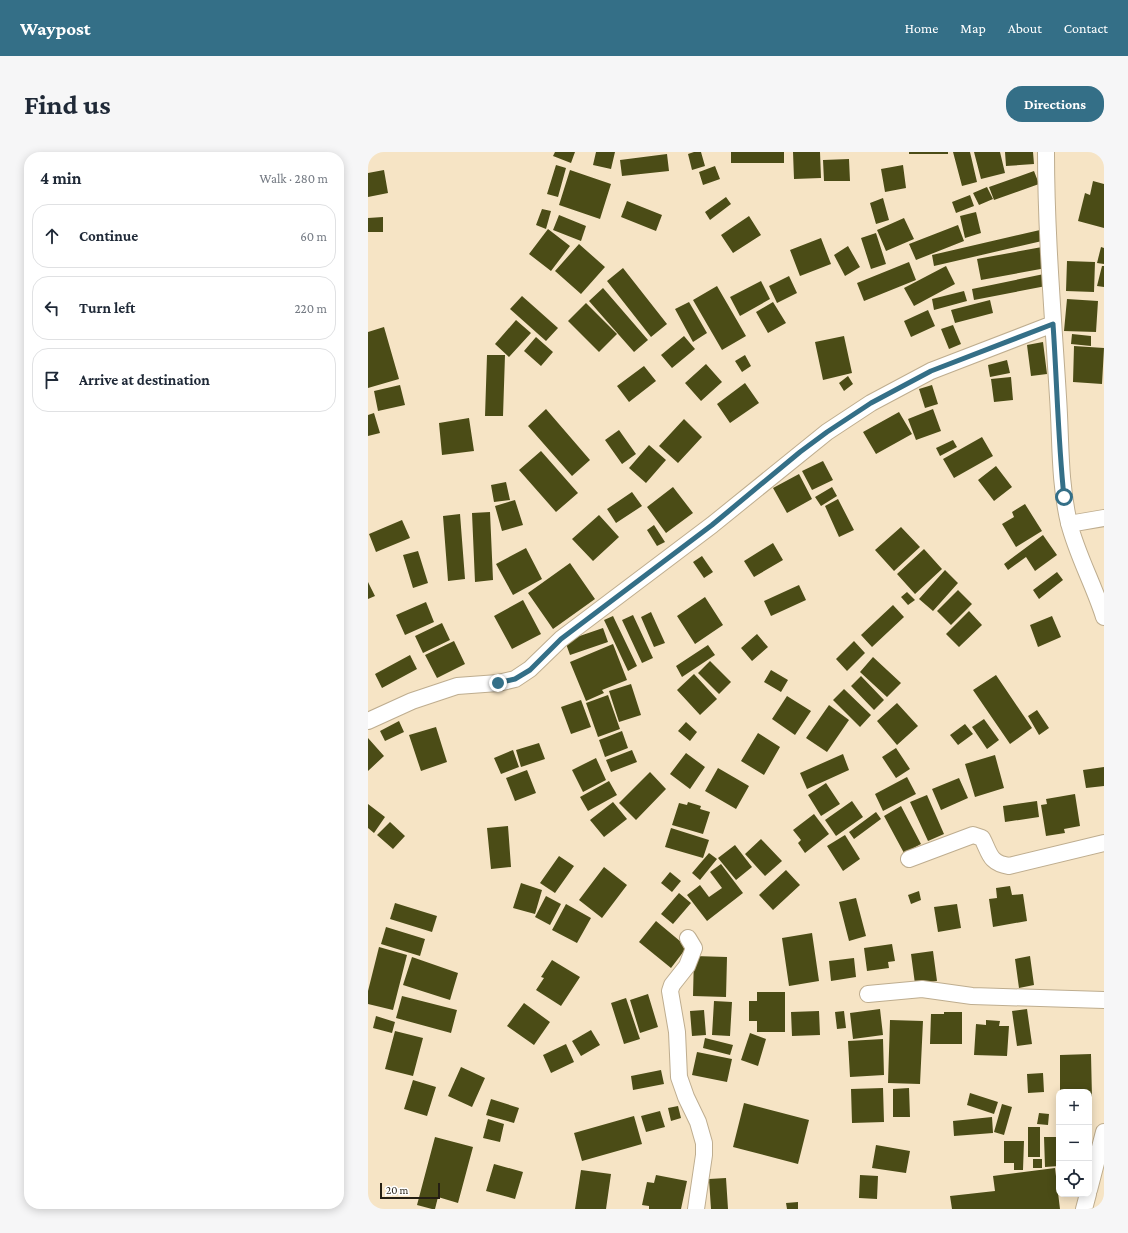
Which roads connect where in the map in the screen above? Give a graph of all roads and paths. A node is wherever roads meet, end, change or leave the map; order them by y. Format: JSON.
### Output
{"nodes":[{"id":1,"x":1046,"y":152,"type":"edge"},
{"id":2,"x":1053,"y":324,"type":"junction"},
{"id":3,"x":1104,"y":518,"type":"edge"},
{"id":4,"x":1069,"y":524,"type":"junction"},
{"id":5,"x":1104,"y":617,"type":"edge"},
{"id":6,"x":368,"y":721,"type":"edge"},
{"id":7,"x":1104,"y":843,"type":"edge"},
{"id":8,"x":910,"y":858,"type":"dead end"},
{"id":9,"x":688,"y":938,"type":"dead end"},
{"id":10,"x":868,"y":994,"type":"dead end"},
{"id":11,"x":1104,"y":1000,"type":"edge"},
{"id":12,"x":1104,"y":1132,"type":"edge"},
{"id":13,"x":1092,"y":1178,"type":"edge"},
{"id":14,"x":1087,"y":1197,"type":"edge"},
{"id":15,"x":696,"y":1209,"type":"edge"},
{"id":16,"x":1084,"y":1209,"type":"edge"}],
"edges":[{"from":1,"to":2,"type":"street"},
{"from":2,"to":4,"type":"street"},
{"from":2,"to":6,"type":"street"},
{"from":3,"to":4,"type":"street"},
{"from":4,"to":5,"type":"street"},
{"from":7,"to":8,"type":"street"},
{"from":9,"to":15,"type":"street"},
{"from":10,"to":11,"type":"street"},
{"from":12,"to":13,"type":"street"},
{"from":14,"to":16,"type":"street"}]}
